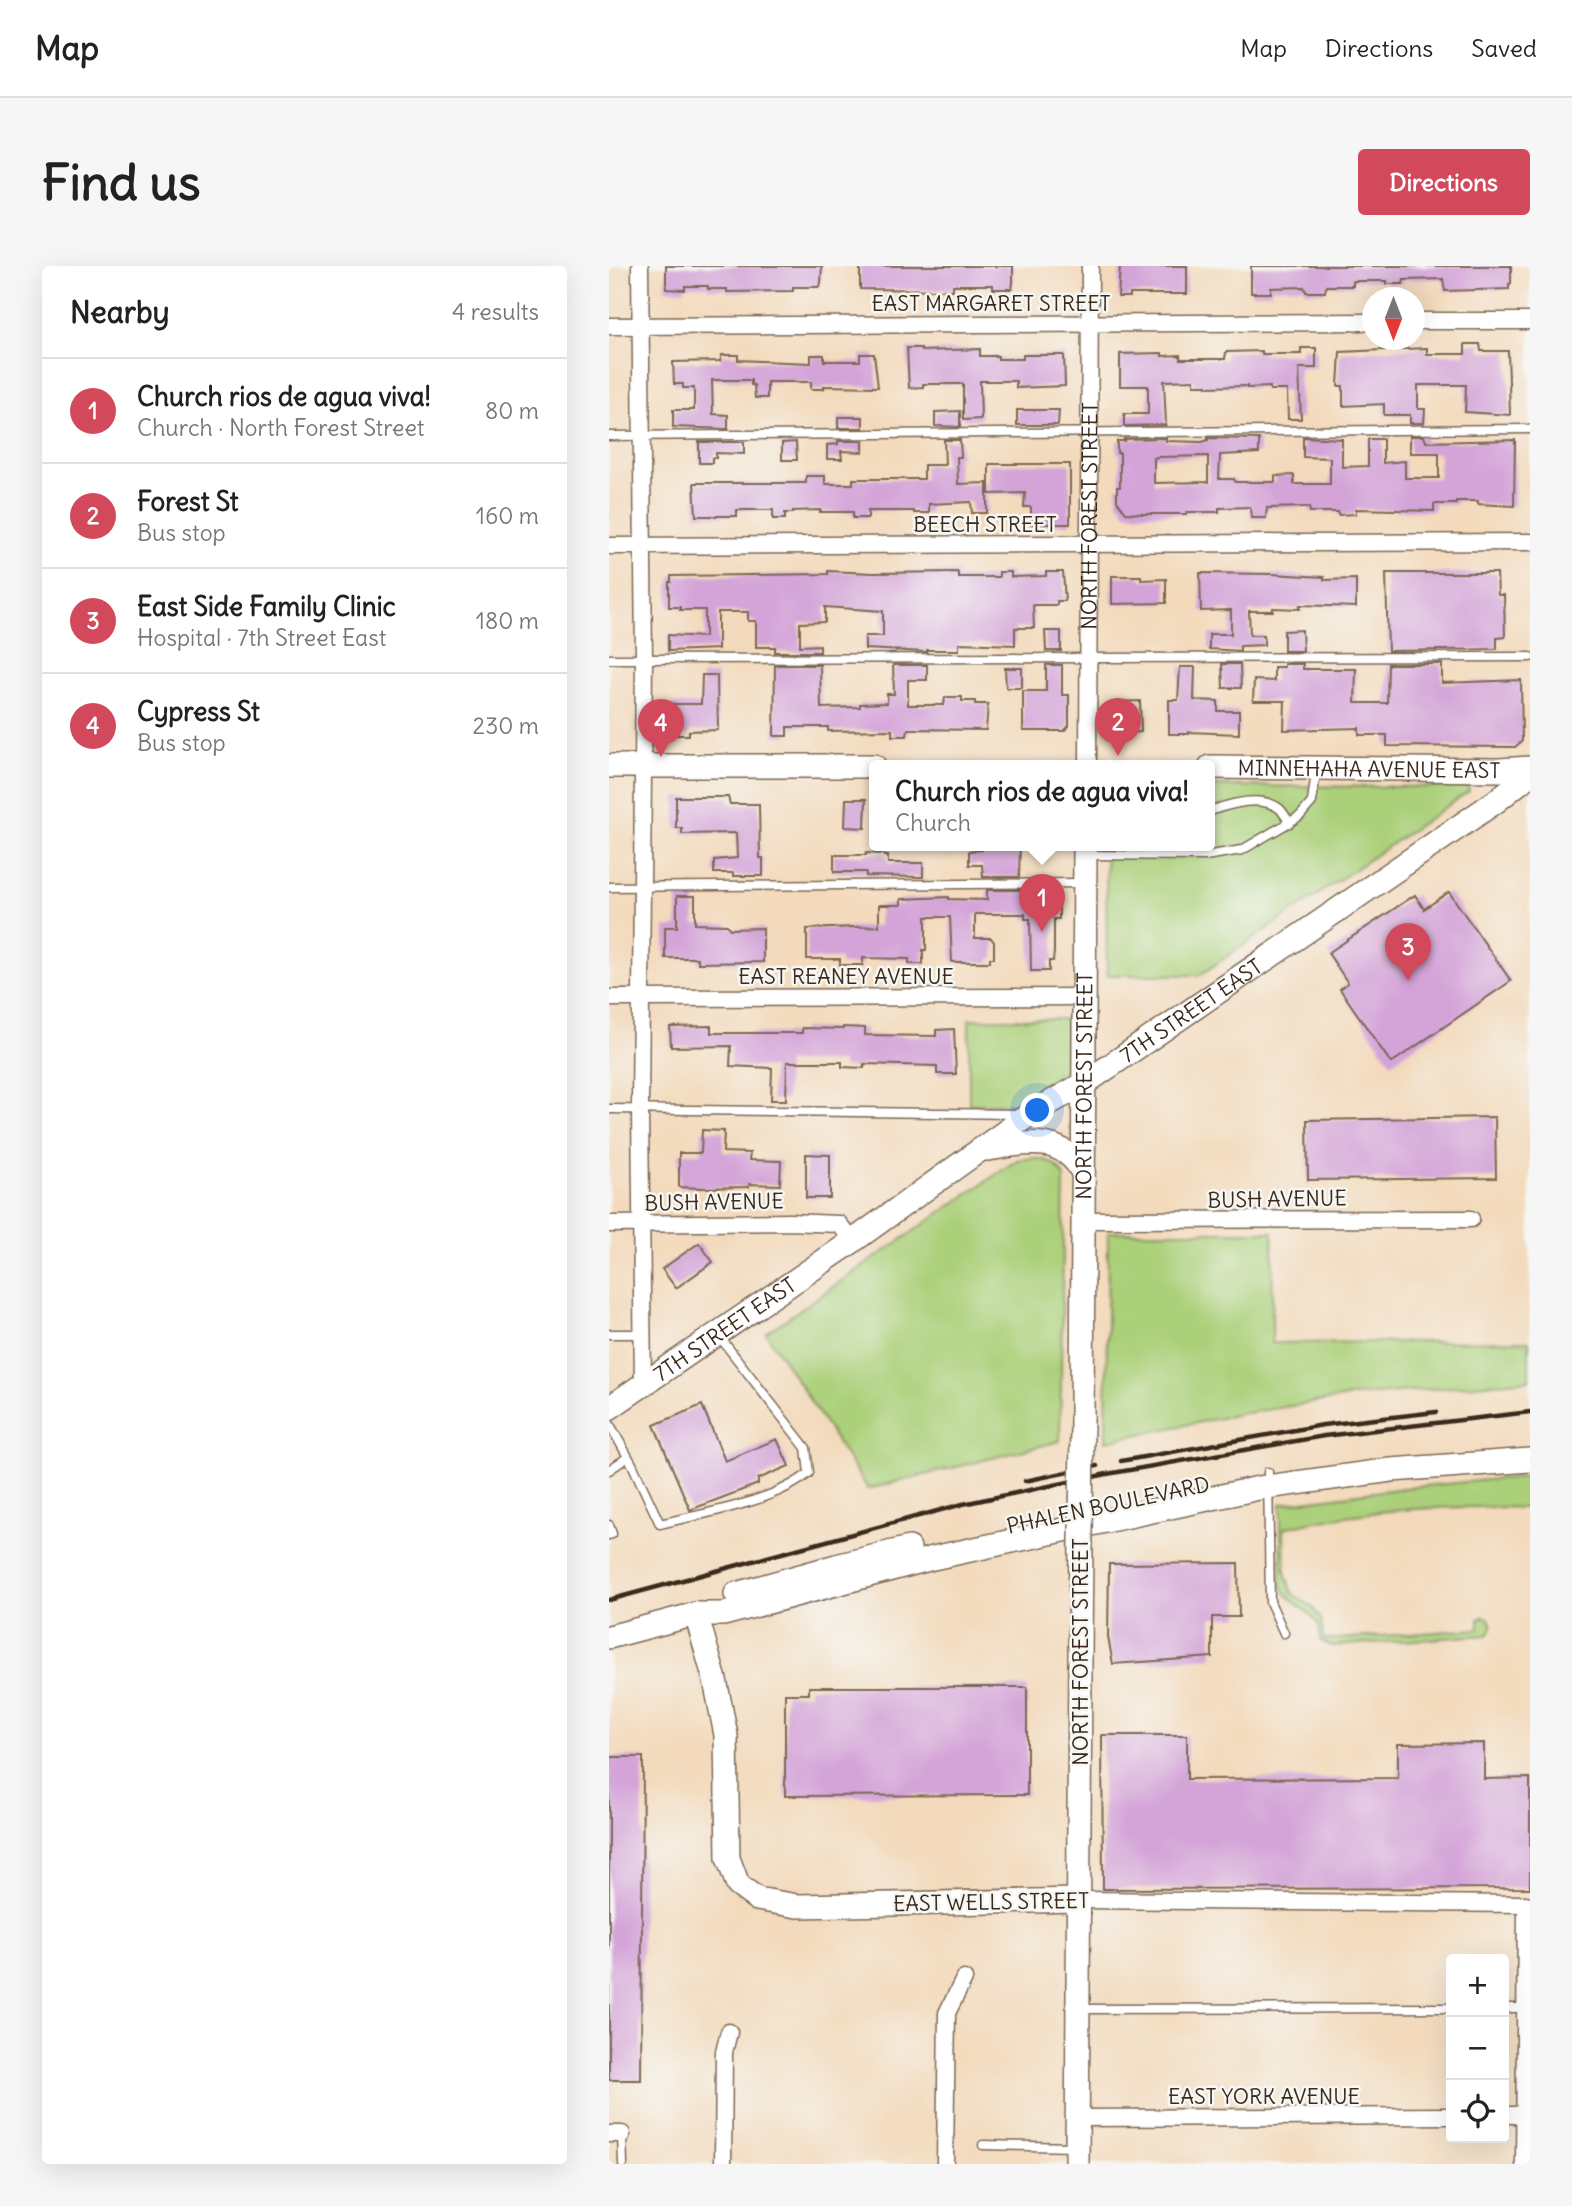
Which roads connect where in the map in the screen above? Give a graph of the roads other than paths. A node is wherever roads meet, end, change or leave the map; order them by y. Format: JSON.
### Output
{"nodes":[{"id":1,"x":639,"y":266,"type":"edge"},
{"id":2,"x":1090,"y":266,"type":"edge"},
{"id":3,"x":1362,"y":321,"type":"edge"},
{"id":4,"x":1425,"y":321,"type":"edge"},
{"id":5,"x":1530,"y":321,"type":"edge"},
{"id":6,"x":1089,"y":323,"type":"junction"},
{"id":7,"x":609,"y":326,"type":"edge"},
{"id":8,"x":639,"y":326,"type":"junction"},
{"id":9,"x":1530,"y":429,"type":"edge"},
{"id":10,"x":1091,"y":432,"type":"junction"},
{"id":11,"x":640,"y":435,"type":"junction"},
{"id":12,"x":609,"y":436,"type":"edge"},
{"id":13,"x":1530,"y":542,"type":"edge"},
{"id":14,"x":1089,"y":544,"type":"junction"},
{"id":15,"x":609,"y":546,"type":"edge"},
{"id":16,"x":642,"y":546,"type":"junction"},
{"id":17,"x":1090,"y":657,"type":"junction"},
{"id":18,"x":1530,"y":657,"type":"edge"},
{"id":19,"x":609,"y":659,"type":"edge"},
{"id":20,"x":644,"y":659,"type":"junction"},
{"id":21,"x":1088,"y":760,"type":"edge"},
{"id":22,"x":609,"y":765,"type":"edge"},
{"id":23,"x":643,"y":766,"type":"junction"},
{"id":24,"x":869,"y":766,"type":"edge"},
{"id":25,"x":1215,"y":767,"type":"edge"},
{"id":26,"x":1316,"y":768,"type":"junction"},
{"id":27,"x":1530,"y":768,"type":"edge"},
{"id":28,"x":1530,"y":774,"type":"edge"},
{"id":29,"x":1215,"y":808,"type":"edge"},
{"id":30,"x":1290,"y":822,"type":"junction"},
{"id":31,"x":1085,"y":851,"type":"edge"},
{"id":32,"x":1121,"y":851,"type":"edge"},
{"id":33,"x":1085,"y":883,"type":"junction"},
{"id":34,"x":609,"y":887,"type":"edge"},
{"id":35,"x":642,"y":887,"type":"junction"},
{"id":36,"x":1084,"y":997,"type":"junction"},
{"id":37,"x":609,"y":998,"type":"edge"},
{"id":38,"x":641,"y":998,"type":"junction"},
{"id":39,"x":1085,"y":1083,"type":"junction"},
{"id":40,"x":609,"y":1109,"type":"edge"},
{"id":41,"x":641,"y":1109,"type":"junction"},
{"id":42,"x":1030,"y":1114,"type":"junction"},
{"id":43,"x":979,"y":1150,"type":"junction"},
{"id":44,"x":1083,"y":1173,"type":"junction"},
{"id":45,"x":1471,"y":1219,"type":"dead end"},
{"id":46,"x":1082,"y":1220,"type":"junction"},
{"id":47,"x":609,"y":1223,"type":"edge"},
{"id":48,"x":641,"y":1224,"type":"junction"},
{"id":49,"x":853,"y":1241,"type":"junction"},
{"id":50,"x":609,"y":1334,"type":"edge"},
{"id":51,"x":642,"y":1334,"type":"junction"},
{"id":52,"x":717,"y":1334,"type":"junction"},
{"id":53,"x":643,"y":1386,"type":"junction"},
{"id":54,"x":609,"y":1408,"type":"edge"},
{"id":55,"x":609,"y":1423,"type":"edge"},
{"id":56,"x":1530,"y":1447,"type":"edge"},
{"id":57,"x":628,"y":1457,"type":"junction"},
{"id":58,"x":1530,"y":1460,"type":"edge"},
{"id":59,"x":609,"y":1470,"type":"edge"},
{"id":60,"x":1268,"y":1479,"type":"junction"},
{"id":61,"x":609,"y":1525,"type":"edge"},
{"id":62,"x":609,"y":1535,"type":"edge"},
{"id":63,"x":696,"y":1614,"type":"junction"},
{"id":64,"x":1284,"y":1633,"type":"dead end"},
{"id":65,"x":609,"y":1637,"type":"edge"},
{"id":66,"x":1079,"y":1900,"type":"junction"},
{"id":67,"x":1528,"y":1904,"type":"edge"},
{"id":68,"x":964,"y":1979,"type":"dead end"},
{"id":69,"x":1446,"y":2008,"type":"edge"},
{"id":70,"x":1509,"y":2008,"type":"edge"},
{"id":71,"x":1528,"y":2008,"type":"edge"},
{"id":72,"x":1078,"y":2009,"type":"junction"},
{"id":73,"x":729,"y":2032,"type":"dead end"},
{"id":74,"x":1527,"y":2064,"type":"edge"},
{"id":75,"x":1509,"y":2115,"type":"edge"},
{"id":76,"x":1527,"y":2115,"type":"edge"},
{"id":77,"x":1446,"y":2116,"type":"edge"},
{"id":78,"x":1078,"y":2118,"type":"junction"},
{"id":79,"x":616,"y":2134,"type":"edge"},
{"id":80,"x":983,"y":2145,"type":"dead end"},
{"id":81,"x":1077,"y":2156,"type":"edge"},
{"id":82,"x":622,"y":2164,"type":"edge"},
{"id":83,"x":723,"y":2164,"type":"edge"},
{"id":84,"x":945,"y":2164,"type":"edge"},
{"id":85,"x":1524,"y":2164,"type":"edge"}],
"edges":[{"from":1,"to":8,"type":"street"},
{"from":2,"to":6,"type":"street","name":"NORTH FOREST STREET"},
{"from":3,"to":6,"type":"street","name":"EAST MARGARET STREET"},
{"from":4,"to":5,"type":"street"},
{"from":6,"to":8,"type":"street","name":"EAST MARGARET STREET"},
{"from":6,"to":10,"type":"street","name":"NORTH FOREST STREET"},
{"from":7,"to":8,"type":"street","name":"EAST MARGARET STREET"},
{"from":8,"to":11,"type":"street"},
{"from":9,"to":10,"type":"lane"},
{"from":10,"to":11,"type":"lane"},
{"from":10,"to":14,"type":"street","name":"NORTH FOREST STREET"},
{"from":11,"to":12,"type":"lane"},
{"from":11,"to":16,"type":"street"},
{"from":13,"to":14,"type":"street","name":"BEECH STREET"},
{"from":14,"to":16,"type":"street","name":"BEECH STREET"},
{"from":14,"to":17,"type":"street","name":"NORTH FOREST STREET"},
{"from":15,"to":16,"type":"street","name":"BEECH STREET"},
{"from":16,"to":20,"type":"street"},
{"from":17,"to":18,"type":"lane"},
{"from":17,"to":20,"type":"lane"},
{"from":17,"to":21,"type":"street","name":"NORTH FOREST STREET"},
{"from":19,"to":20,"type":"lane"},
{"from":20,"to":23,"type":"street"},
{"from":22,"to":23,"type":"street"},
{"from":23,"to":24,"type":"street"},
{"from":23,"to":35,"type":"street"},
{"from":25,"to":26,"type":"street","name":"MINNEHAHA AVENUE EAST"},
{"from":26,"to":27,"type":"street","name":"MINNEHAHA AVENUE EAST"},
{"from":26,"to":30,"type":"lane"},
{"from":28,"to":39,"type":"street","name":"7TH STREET EAST"},
{"from":29,"to":30,"type":"lane"},
{"from":30,"to":32,"type":"lane"},
{"from":31,"to":32,"type":"lane"},
{"from":31,"to":33,"type":"street","name":"NORTH FOREST STREET"},
{"from":33,"to":35,"type":"lane"},
{"from":33,"to":36,"type":"street","name":"NORTH FOREST STREET"},
{"from":34,"to":35,"type":"lane"},
{"from":35,"to":38,"type":"street"},
{"from":36,"to":38,"type":"street","name":"EAST REANEY AVENUE"},
{"from":36,"to":39,"type":"street","name":"NORTH FOREST STREET"},
{"from":37,"to":38,"type":"street","name":"EAST REANEY AVENUE"},
{"from":38,"to":41,"type":"street"},
{"from":39,"to":42,"type":"street","name":"7TH STREET EAST"},
{"from":39,"to":44,"type":"street","name":"NORTH FOREST STREET"},
{"from":40,"to":41,"type":"lane"},
{"from":41,"to":42,"type":"lane"},
{"from":41,"to":48,"type":"street"},
{"from":42,"to":43,"type":"street","name":"7TH STREET EAST"},
{"from":43,"to":44,"type":"street"},
{"from":43,"to":49,"type":"street","name":"7TH STREET EAST"},
{"from":44,"to":46,"type":"street","name":"NORTH FOREST STREET"},
{"from":45,"to":46,"type":"street","name":"BUSH AVENUE"},
{"from":46,"to":66,"type":"street","name":"NORTH FOREST STREET","bridge":true},
{"from":47,"to":48,"type":"street","name":"BUSH AVENUE"},
{"from":48,"to":49,"type":"street","name":"BUSH AVENUE"},
{"from":48,"to":51,"type":"street"},
{"from":49,"to":52,"type":"street","name":"7TH STREET EAST"},
{"from":50,"to":51,"type":"lane"},
{"from":51,"to":53,"type":"street"},
{"from":52,"to":53,"type":"street","name":"7TH STREET EAST"},
{"from":52,"to":57,"type":"lane"},
{"from":53,"to":54,"type":"street","name":"7TH STREET EAST"},
{"from":55,"to":57,"type":"lane"},
{"from":56,"to":60,"type":"street","name":"PHALEN BOULEVARD"},
{"from":57,"to":59,"type":"lane"},
{"from":58,"to":60,"type":"street","name":"PHALEN BOULEVARD"},
{"from":60,"to":63,"type":"street","name":"PHALEN BOULEVARD"},
{"from":60,"to":64,"type":"lane"},
{"from":61,"to":62,"type":"lane"},
{"from":63,"to":65,"type":"street","name":"PHALEN BOULEVARD"},
{"from":63,"to":66,"type":"street","name":"EAST WELLS STREET"},
{"from":66,"to":67,"type":"street","name":"EAST WELLS STREET"},
{"from":66,"to":72,"type":"street","name":"NORTH FOREST STREET"},
{"from":67,"to":71,"type":"street"},
{"from":68,"to":84,"type":"street"},
{"from":69,"to":72,"type":"lane"},
{"from":70,"to":71,"type":"lane"},
{"from":71,"to":74,"type":"street"},
{"from":72,"to":78,"type":"street","name":"NORTH FOREST STREET"},
{"from":73,"to":83,"type":"street"},
{"from":74,"to":76,"type":"street"},
{"from":75,"to":76,"type":"street"},
{"from":76,"to":85,"type":"street"},
{"from":77,"to":78,"type":"street","name":"EAST YORK AVENUE"},
{"from":78,"to":81,"type":"street","name":"NORTH FOREST STREET"},
{"from":79,"to":82,"type":"lane"},
{"from":80,"to":81,"type":"lane"}]}
